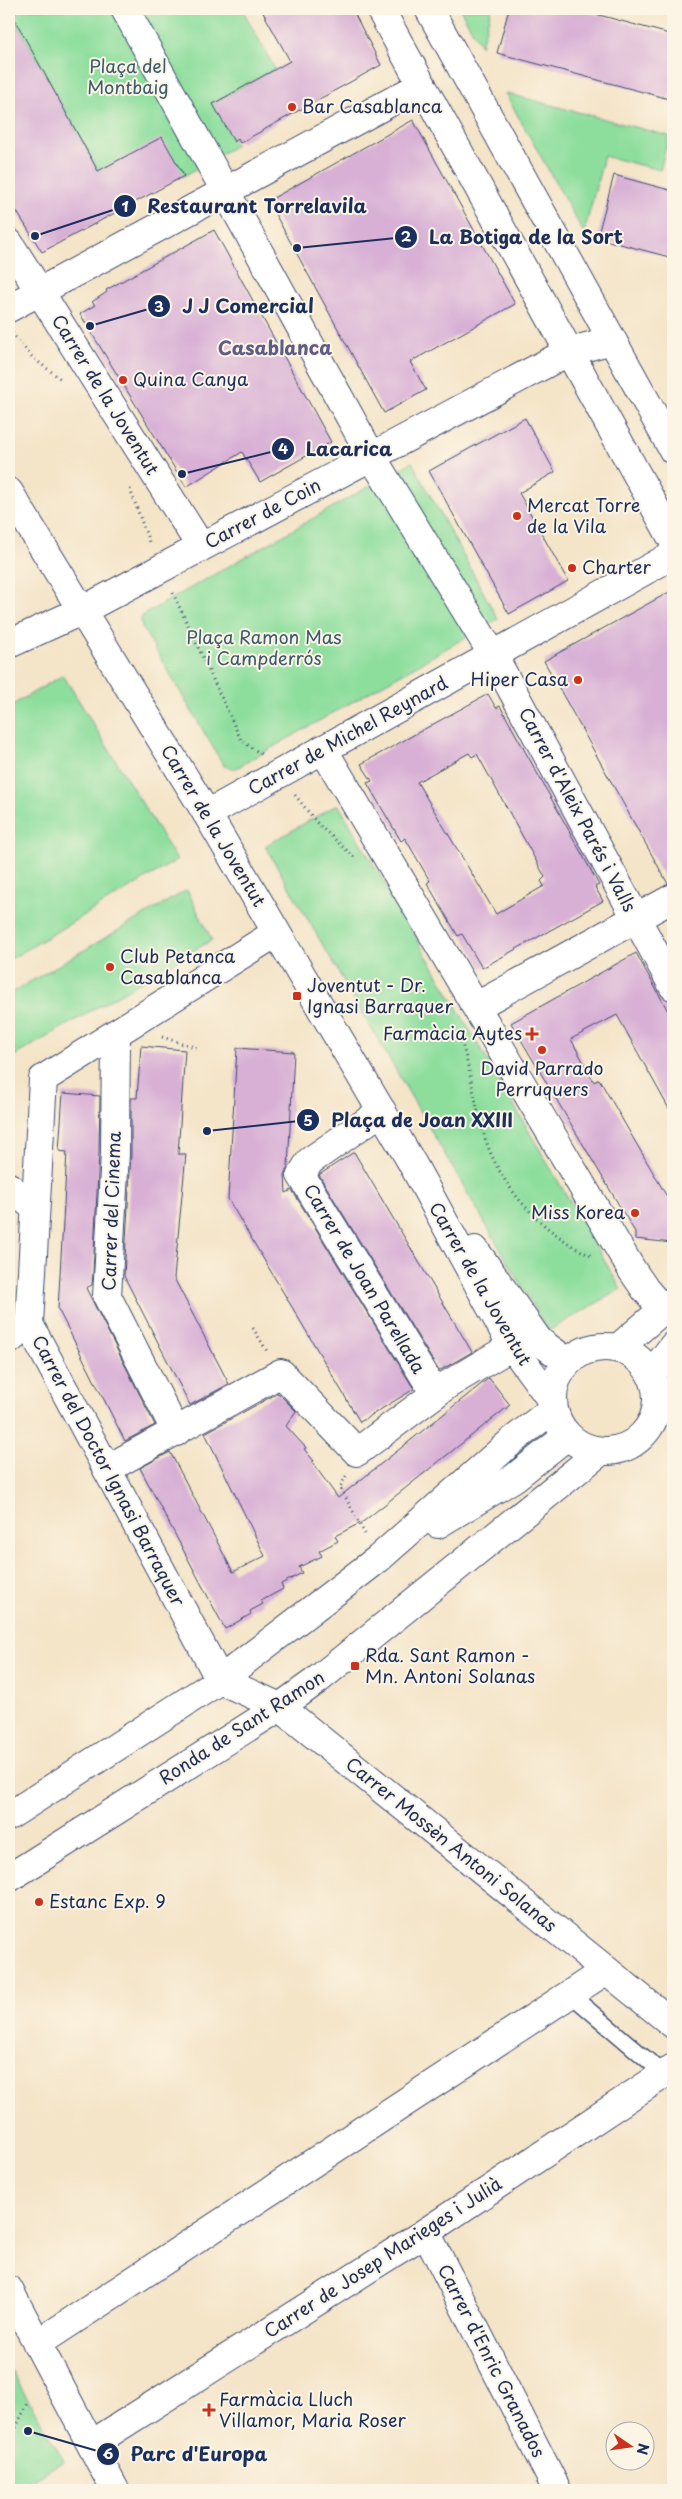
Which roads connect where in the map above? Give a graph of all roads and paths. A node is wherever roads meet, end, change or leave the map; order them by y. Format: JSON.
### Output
{"nodes":[{"id":1,"x":125,"y":9,"type":"edge"},
{"id":2,"x":380,"y":9,"type":"edge"},
{"id":3,"x":429,"y":9,"type":"edge"},
{"id":4,"x":422,"y":85,"type":"junction"},
{"id":5,"x":673,"y":134,"type":"edge"},
{"id":6,"x":669,"y":136,"type":"dead end"},
{"id":7,"x":224,"y":191,"type":"junction"},
{"id":8,"x":9,"y":243,"type":"edge"},
{"id":9,"x":38,"y":290,"type":"junction"},
{"id":10,"x":9,"y":308,"type":"edge"},
{"id":11,"x":9,"y":329,"type":"edge"},
{"id":12,"x":612,"y":340,"type":"junction"},
{"id":13,"x":568,"y":352,"type":"junction"},
{"id":14,"x":63,"y":382,"type":"dead end"},
{"id":15,"x":673,"y":450,"type":"edge"},
{"id":16,"x":372,"y":457,"type":"junction"},
{"id":17,"x":128,"y":481,"type":"dead end"},
{"id":18,"x":9,"y":492,"type":"edge"},
{"id":19,"x":673,"y":540,"type":"edge"},
{"id":20,"x":201,"y":547,"type":"junction"},
{"id":21,"x":673,"y":555,"type":"edge"},
{"id":22,"x":160,"y":569,"type":"junction"},
{"id":23,"x":83,"y":610,"type":"junction"},
{"id":24,"x":9,"y":644,"type":"edge"},
{"id":25,"x":493,"y":655,"type":"junction"},
{"id":26,"x":323,"y":749,"type":"junction"},
{"id":27,"x":280,"y":773,"type":"junction"},
{"id":28,"x":207,"y":814,"type":"junction"},
{"id":29,"x":355,"y":859,"type":"dead end"},
{"id":30,"x":673,"y":898,"type":"edge"},
{"id":31,"x":636,"y":919,"type":"junction"},
{"id":32,"x":276,"y":934,"type":"junction"},
{"id":33,"x":673,"y":986,"type":"edge"},
{"id":34,"x":477,"y":1006,"type":"junction"},
{"id":35,"x":458,"y":1030,"type":"dead end"},
{"id":36,"x":116,"y":1034,"type":"junction"},
{"id":37,"x":382,"y":1111,"type":"junction"},
{"id":38,"x":412,"y":1163,"type":"junction"},
{"id":39,"x":9,"y":1187,"type":"edge"},
{"id":40,"x":34,"y":1207,"type":"junction"},
{"id":41,"x":632,"y":1270,"type":"junction"},
{"id":42,"x":668,"y":1305,"type":"edge"},
{"id":43,"x":19,"y":1332,"type":"edge"},
{"id":44,"x":512,"y":1346,"type":"junction"},
{"id":45,"x":673,"y":1346,"type":"edge"},
{"id":46,"x":618,"y":1348,"type":"junction"},
{"id":47,"x":568,"y":1362,"type":"junction"},
{"id":48,"x":662,"y":1381,"type":"edge"},
{"id":49,"x":435,"y":1394,"type":"junction"},
{"id":50,"x":553,"y":1405,"type":"junction"},
{"id":51,"x":661,"y":1425,"type":"edge"},
{"id":52,"x":176,"y":1432,"type":"junction"},
{"id":53,"x":567,"y":1436,"type":"junction"},
{"id":54,"x":601,"y":1451,"type":"junction"},
{"id":55,"x":357,"y":1452,"type":"junction"},
{"id":56,"x":107,"y":1469,"type":"junction"},
{"id":57,"x":533,"y":1505,"type":"junction"},
{"id":58,"x":453,"y":1515,"type":"junction"},
{"id":59,"x":378,"y":1559,"type":"junction"},
{"id":60,"x":220,"y":1680,"type":"junction"},
{"id":61,"x":280,"y":1707,"type":"junction"},
{"id":62,"x":9,"y":1816,"type":"edge"},
{"id":63,"x":9,"y":1878,"type":"edge"},
{"id":64,"x":605,"y":1970,"type":"junction"},
{"id":65,"x":570,"y":1994,"type":"junction"},
{"id":66,"x":673,"y":2024,"type":"edge"},
{"id":67,"x":669,"y":2071,"type":"edge"},
{"id":68,"x":426,"y":2232,"type":"junction"},
{"id":69,"x":9,"y":2290,"type":"edge"},
{"id":70,"x":37,"y":2344,"type":"junction"},
{"id":71,"x":29,"y":2401,"type":"dead end"},
{"id":72,"x":9,"y":2441,"type":"edge"},
{"id":73,"x":92,"y":2444,"type":"junction"},
{"id":74,"x":115,"y":2490,"type":"edge"},
{"id":75,"x":557,"y":2490,"type":"edge"}],
"edges":[{"from":1,"to":7,"type":"street","name":"Carrer d'Aleix Parés i Valls"},
{"from":2,"to":4,"type":"street"},
{"from":3,"to":12,"type":"street"},
{"from":4,"to":7,"type":"street"},
{"from":4,"to":13,"type":"street"},
{"from":5,"to":6,"type":"path"},
{"from":7,"to":9,"type":"street"},
{"from":7,"to":16,"type":"street","name":"Carrer d'Aleix Parés i Valls"},
{"from":8,"to":9,"type":"street","name":"Carrer de la Joventut"},
{"from":9,"to":10,"type":"street"},
{"from":9,"to":20,"type":"street","name":"Carrer de la Joventut"},
{"from":11,"to":14,"type":"path"},
{"from":12,"to":13,"type":"street","name":"Carrer de Coin"},
{"from":12,"to":15,"type":"street"},
{"from":13,"to":16,"type":"street","name":"Carrer de Coin"},
{"from":13,"to":19,"type":"street"},
{"from":16,"to":20,"type":"street","name":"Carrer de Coin"},
{"from":16,"to":25,"type":"street","name":"Carrer d'Aleix Parés i Valls"},
{"from":17,"to":22,"type":"path"},
{"from":18,"to":23,"type":"street","name":"Carrer de la Joventut"},
{"from":20,"to":22,"type":"street","name":"Carrer de Coin"},
{"from":21,"to":25,"type":"street","name":"Carrer de Michel Reynard"},
{"from":22,"to":23,"type":"street","name":"Carrer de Coin"},
{"from":22,"to":27,"type":"path"},
{"from":23,"to":24,"type":"street","name":"Carrer de Coin"},
{"from":23,"to":28,"type":"street","name":"Carrer de la Joventut"},
{"from":25,"to":26,"type":"street","name":"Carrer de Michel Reynard"},
{"from":25,"to":31,"type":"street","name":"Carrer d'Aleix Parés i Valls"},
{"from":26,"to":27,"type":"street","name":"Carrer de Michel Reynard"},
{"from":26,"to":34,"type":"street"},
{"from":27,"to":28,"type":"street","name":"Carrer de Michel Reynard"},
{"from":27,"to":29,"type":"path"},
{"from":28,"to":32,"type":"street","name":"Carrer de la Joventut"},
{"from":30,"to":31,"type":"street"},
{"from":31,"to":33,"type":"street","name":"Carrer d'Aleix Parés i Valls"},
{"from":31,"to":34,"type":"street"},
{"from":32,"to":36,"type":"street","name":"Carrer del Doctor Ignasi Barraquer"},
{"from":32,"to":37,"type":"street","name":"Carrer de la Joventut"},
{"from":34,"to":41,"type":"street"},
{"from":35,"to":41,"type":"path"},
{"from":36,"to":40,"type":"street","name":"Carrer del Doctor Ignasi Barraquer"},
{"from":36,"to":52,"type":"street","name":"Carrer del Cinema"},
{"from":37,"to":38,"type":"street","name":"Carrer de la Joventut"},
{"from":37,"to":49,"type":"street","name":"Carrer de Joan Parellada"},
{"from":38,"to":44,"type":"street","name":"Carrer de la Joventut"},
{"from":38,"to":47,"type":"street","name":"Carrer de la Joventut"},
{"from":39,"to":40,"type":"street"},
{"from":40,"to":43,"type":"street","name":"Carrer del Doctor Ignasi Barraquer"},
{"from":41,"to":42,"type":"street"},
{"from":42,"to":46,"type":"street"},
{"from":43,"to":56,"type":"street","name":"Carrer del Doctor Ignasi Barraquer"},
{"from":44,"to":49,"type":"street"},
{"from":44,"to":50,"type":"street","name":"Carrer de la Joventut"},
{"from":45,"to":48,"type":"street"},
{"from":46,"to":47,"type":"street"},
{"from":46,"to":48,"type":"street"},
{"from":47,"to":50,"type":"street"},
{"from":48,"to":51,"type":"street"},
{"from":49,"to":55,"type":"street"},
{"from":50,"to":53,"type":"street"},
{"from":50,"to":59,"type":"street"},
{"from":51,"to":54,"type":"street"},
{"from":52,"to":55,"type":"street"},
{"from":52,"to":56,"type":"street"},
{"from":53,"to":54,"type":"street"},
{"from":53,"to":58,"type":"street"},
{"from":54,"to":57,"type":"street","name":"Ronda de Sant Ramon"},
{"from":55,"to":59,"type":"path"},
{"from":56,"to":60,"type":"street","name":"Carrer del Doctor Ignasi Barraquer"},
{"from":57,"to":58,"type":"street"},
{"from":57,"to":61,"type":"street","name":"Ronda de Sant Ramon"},
{"from":58,"to":59,"type":"street"},
{"from":59,"to":60,"type":"street"},
{"from":60,"to":61,"type":"street","name":"Carrer Mossèn Antoni Solanas"},
{"from":60,"to":62,"type":"street"},
{"from":61,"to":63,"type":"street","name":"Ronda de Sant Ramon"},
{"from":61,"to":64,"type":"street","name":"Carrer Mossèn Antoni Solanas"},
{"from":64,"to":65,"type":"street"},
{"from":64,"to":66,"type":"street","name":"Carrer Mossèn Antoni Solanas"},
{"from":65,"to":67,"type":"lane"},
{"from":65,"to":70,"type":"street"},
{"from":67,"to":68,"type":"street","name":"Carrer de Josep Marieges i Julià"},
{"from":68,"to":73,"type":"street","name":"Carrer de Josep Marieges i Julià"},
{"from":68,"to":75,"type":"street","name":"Carrer d'Enric Granados"},
{"from":69,"to":70,"type":"street"},
{"from":70,"to":73,"type":"street"},
{"from":71,"to":72,"type":"path"},
{"from":73,"to":74,"type":"street"}]}
